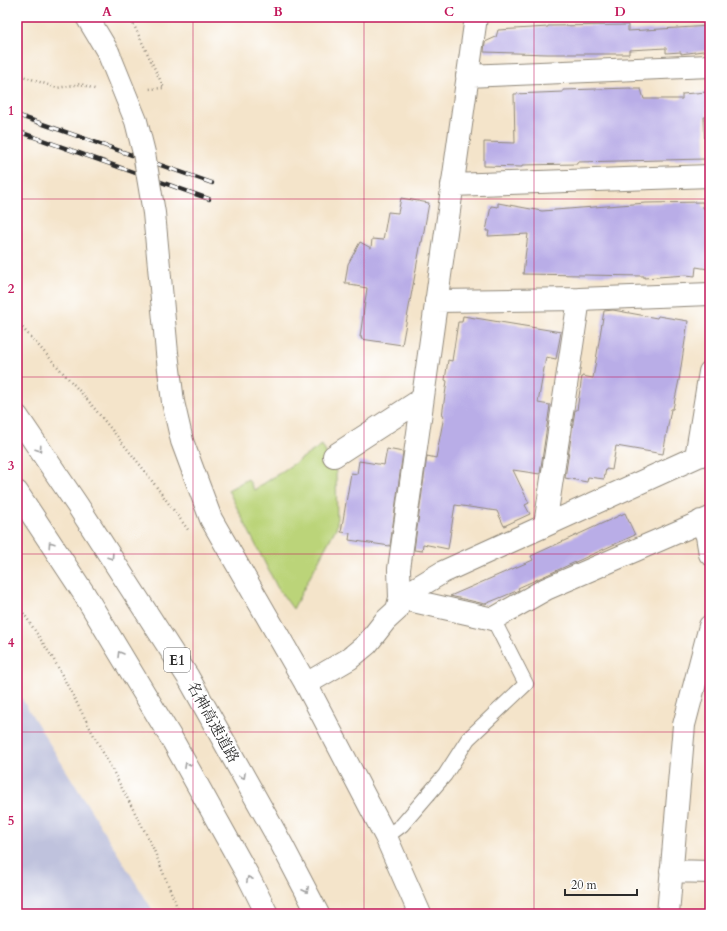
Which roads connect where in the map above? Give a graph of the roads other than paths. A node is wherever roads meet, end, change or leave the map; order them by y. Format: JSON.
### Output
{"nodes":[{"id":1,"x":87,"y":17,"type":"edge"},
{"id":2,"x":476,"y":17,"type":"edge"},
{"id":3,"x":710,"y":66,"type":"edge"},
{"id":4,"x":468,"y":76,"type":"junction"},
{"id":5,"x":710,"y":176,"type":"edge"},
{"id":6,"x":452,"y":185,"type":"junction"},
{"id":7,"x":710,"y":294,"type":"edge"},
{"id":8,"x":579,"y":299,"type":"junction"},
{"id":9,"x":436,"y":301,"type":"junction"},
{"id":10,"x":710,"y":372,"type":"edge"},
{"id":11,"x":422,"y":399,"type":"junction"},
{"id":12,"x":17,"y":416,"type":"edge"},
{"id":13,"x":703,"y":454,"type":"edge"},
{"id":14,"x":334,"y":456,"type":"dead end"},
{"id":15,"x":17,"y":492,"type":"edge"},
{"id":16,"x":706,"y":519,"type":"edge"},
{"id":17,"x":545,"y":525,"type":"junction"},
{"id":18,"x":710,"y":554,"type":"edge"},
{"id":19,"x":400,"y":598,"type":"junction"},
{"id":20,"x":493,"y":619,"type":"junction"},
{"id":21,"x":710,"y":626,"type":"edge"},
{"id":22,"x":306,"y":684,"type":"junction"},
{"id":23,"x":386,"y":837,"type":"junction"},
{"id":24,"x":671,"y":871,"type":"junction"},
{"id":25,"x":710,"y":872,"type":"edge"},
{"id":26,"x":267,"y":914,"type":"edge"},
{"id":27,"x":318,"y":914,"type":"edge"},
{"id":28,"x":420,"y":914,"type":"edge"},
{"id":29,"x":668,"y":914,"type":"edge"}],
"edges":[{"from":1,"to":22,"type":"main road","bridge":true},
{"from":2,"to":4,"type":"main road"},
{"from":3,"to":4,"type":"main road"},
{"from":4,"to":6,"type":"main road"},
{"from":5,"to":6,"type":"main road"},
{"from":6,"to":9,"type":"main road"},
{"from":7,"to":8,"type":"main road"},
{"from":8,"to":9,"type":"main road"},
{"from":8,"to":17,"type":"main road"},
{"from":9,"to":11,"type":"main road"},
{"from":10,"to":13,"type":"main road"},
{"from":11,"to":14,"type":"main road"},
{"from":11,"to":19,"type":"main road"},
{"from":12,"to":27,"type":"main road","name":"名神高速道路","number":"E1","one_way":true},
{"from":13,"to":17,"type":"main road"},
{"from":26,"to":15,"type":"main road","one_way":true},
{"from":16,"to":18,"type":"main road"},
{"from":16,"to":20,"type":"main road"},
{"from":17,"to":19,"type":"main road"},
{"from":19,"to":20,"type":"main road"},
{"from":19,"to":22,"type":"main road"},
{"from":20,"to":23,"type":"lane"},
{"from":21,"to":24,"type":"main road"},
{"from":22,"to":23,"type":"main road"},
{"from":23,"to":28,"type":"main road"},
{"from":24,"to":25,"type":"main road"},
{"from":24,"to":29,"type":"main road"}]}
